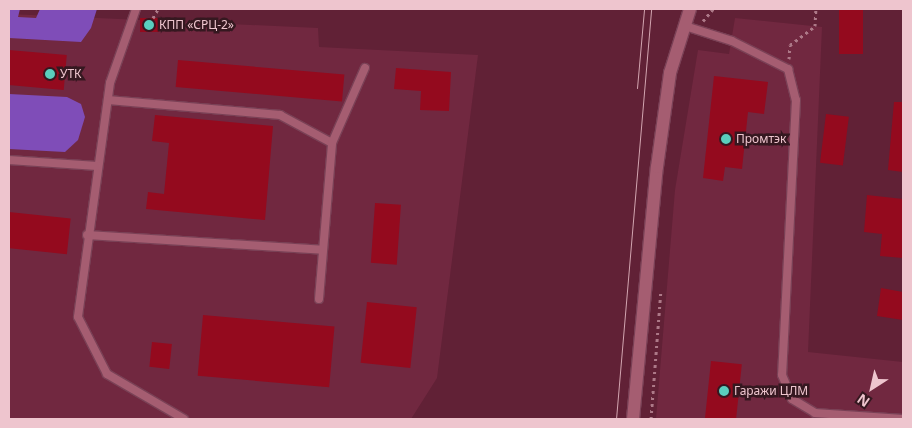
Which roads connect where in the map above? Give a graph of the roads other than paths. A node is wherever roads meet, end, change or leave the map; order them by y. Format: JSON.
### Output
{"nodes":[{"id":1,"x":136,"y":9,"type":"edge"},
{"id":2,"x":690,"y":9,"type":"edge"},
{"id":3,"x":691,"y":27,"type":"junction"},
{"id":4,"x":364,"y":68,"type":"dead end"},
{"id":5,"x":108,"y":100,"type":"junction"},
{"id":6,"x":332,"y":143,"type":"junction"},
{"id":7,"x":9,"y":160,"type":"edge"},
{"id":8,"x":97,"y":166,"type":"junction"},
{"id":9,"x":87,"y":235,"type":"junction"},
{"id":10,"x":323,"y":250,"type":"junction"},
{"id":11,"x":319,"y":299,"type":"dead end"},
{"id":12,"x":903,"y":418,"type":"edge"},
{"id":13,"x":184,"y":419,"type":"edge"},
{"id":14,"x":633,"y":419,"type":"edge"}],
"edges":[{"from":1,"to":5,"type":"lane"},
{"from":2,"to":3,"type":"street"},
{"from":3,"to":12,"type":"lane"},
{"from":3,"to":14,"type":"street"},
{"from":4,"to":6,"type":"lane"},
{"from":5,"to":6,"type":"lane"},
{"from":5,"to":8,"type":"lane"},
{"from":6,"to":10,"type":"lane"},
{"from":7,"to":8,"type":"lane"},
{"from":8,"to":9,"type":"lane"},
{"from":9,"to":10,"type":"lane"},
{"from":9,"to":13,"type":"lane"},
{"from":10,"to":11,"type":"lane"}]}
